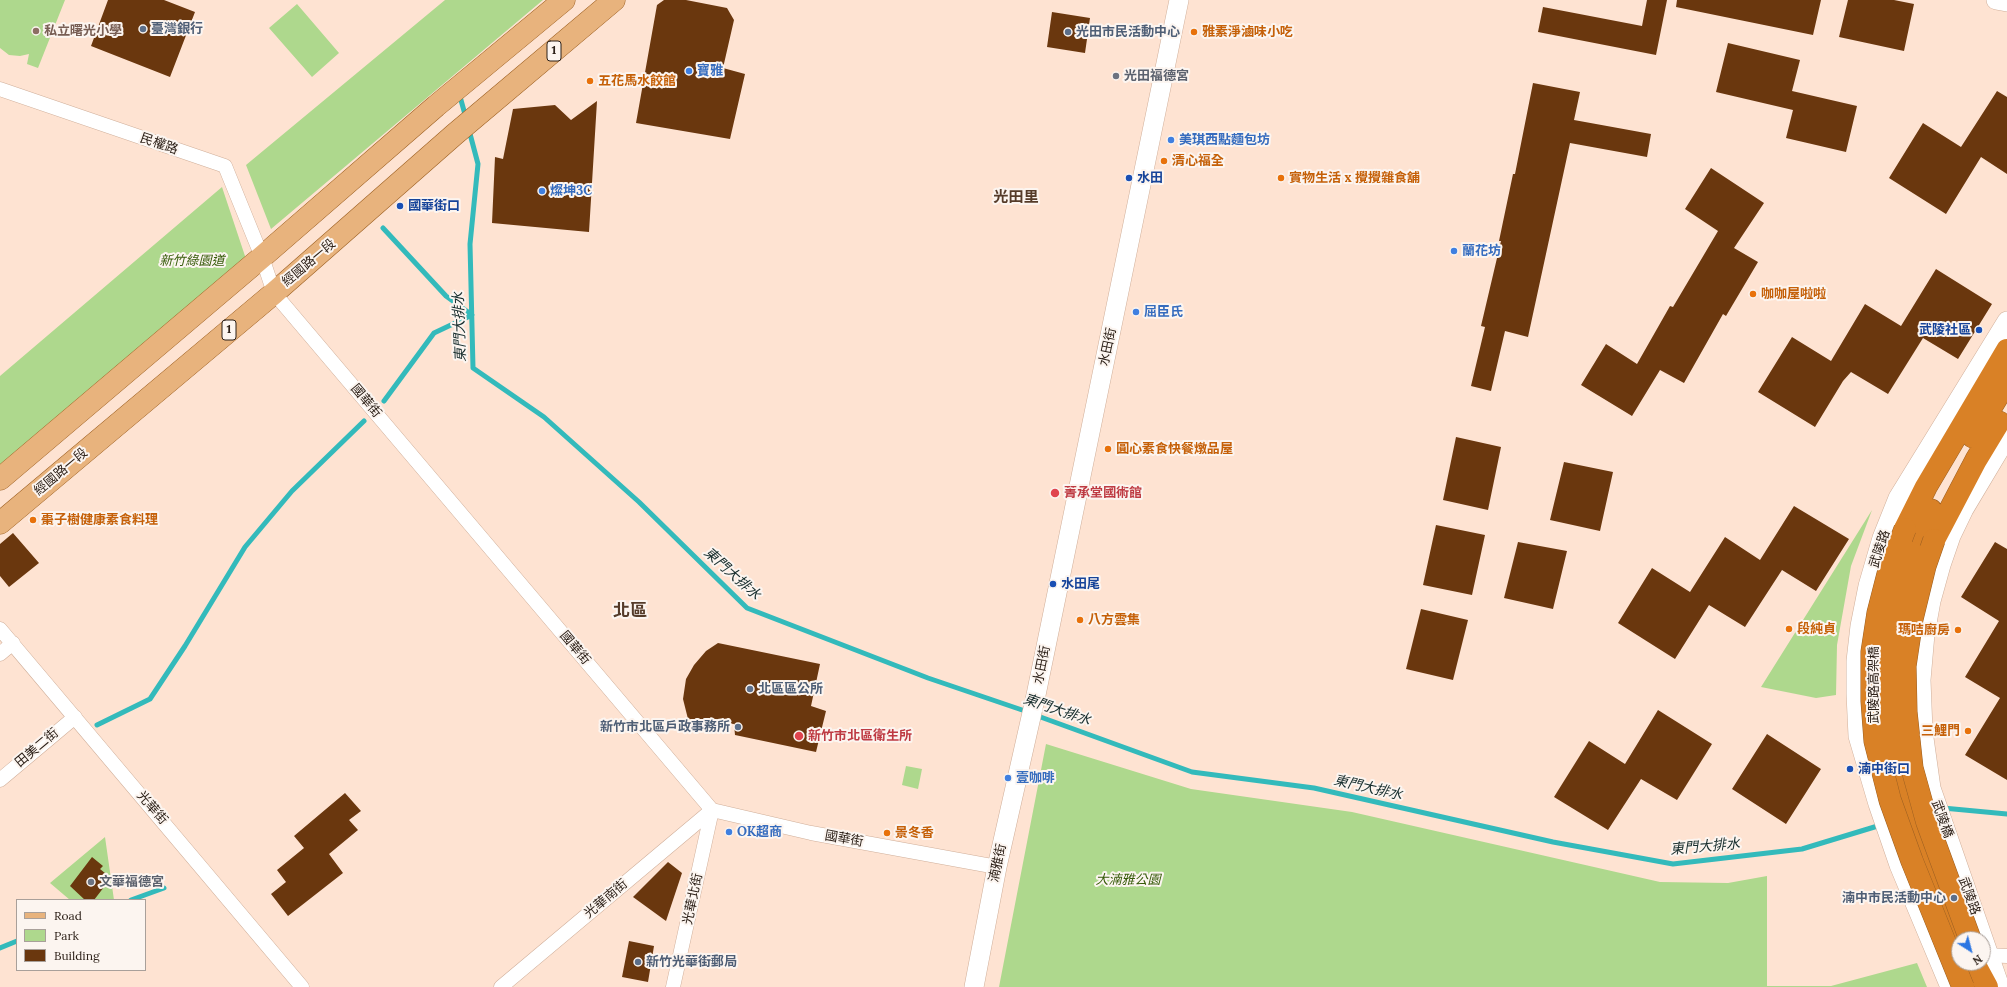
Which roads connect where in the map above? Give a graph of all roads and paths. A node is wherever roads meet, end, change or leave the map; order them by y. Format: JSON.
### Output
{"nodes":[{"id":1,"x":564,"y":0,"type":"edge"},
{"id":2,"x":614,"y":0,"type":"edge"},
{"id":3,"x":1179,"y":0,"type":"edge"},
{"id":4,"x":1996,"y":0,"type":"edge"},
{"id":5,"x":2007,"y":2,"type":"edge"},
{"id":6,"x":0,"y":89,"type":"edge"},
{"id":7,"x":262,"y":257,"type":"junction"},
{"id":8,"x":274,"y":293,"type":"junction"},
{"id":9,"x":2007,"y":321,"type":"edge"},
{"id":10,"x":2007,"y":350,"type":"edge"},
{"id":11,"x":2007,"y":381,"type":"edge"},
{"id":12,"x":2007,"y":410,"type":"edge"},
{"id":13,"x":2007,"y":437,"type":"edge"},
{"id":14,"x":0,"y":479,"type":"edge"},
{"id":15,"x":0,"y":523,"type":"edge"},
{"id":16,"x":0,"y":629,"type":"edge"},
{"id":17,"x":13,"y":643,"type":"junction"},
{"id":18,"x":0,"y":654,"type":"edge"},
{"id":19,"x":75,"y":717,"type":"junction"},
{"id":20,"x":1026,"y":740,"type":"joint"},
{"id":21,"x":1925,"y":743,"type":"junction"},
{"id":22,"x":1863,"y":744,"type":"junction"},
{"id":23,"x":0,"y":780,"type":"edge"},
{"id":24,"x":712,"y":810,"type":"junction"},
{"id":25,"x":1953,"y":850,"type":"joint"},
{"id":26,"x":997,"y":867,"type":"junction"},
{"id":27,"x":1947,"y":912,"type":"junction"},
{"id":28,"x":1953,"y":931,"type":"edge"},
{"id":29,"x":1957,"y":931,"type":"edge"},
{"id":30,"x":1967,"y":931,"type":"edge"},
{"id":31,"x":1978,"y":931,"type":"edge"},
{"id":32,"x":1950,"y":961,"type":"edge"},
{"id":33,"x":1991,"y":968,"type":"edge"},
{"id":34,"x":1986,"y":971,"type":"edge"},
{"id":35,"x":302,"y":987,"type":"edge"},
{"id":36,"x":501,"y":987,"type":"edge"},
{"id":37,"x":673,"y":987,"type":"edge"},
{"id":38,"x":974,"y":987,"type":"edge"},
{"id":39,"x":1950,"y":987,"type":"edge"},
{"id":40,"x":1964,"y":987,"type":"edge"},
{"id":41,"x":1987,"y":987,"type":"edge"},
{"id":42,"x":2000,"y":987,"type":"edge"}],
"edges":[{"from":1,"to":7,"type":"main road"},
{"from":2,"to":8,"type":"main road","name":"經國路一段","number":"1"},
{"from":3,"to":20,"type":"street","name":"水田街"},
{"from":4,"to":5,"type":"street"},
{"from":6,"to":7,"type":"street","name":"民權路"},
{"from":7,"to":8,"type":"street","name":"國華街"},
{"from":7,"to":14,"type":"main road"},
{"from":8,"to":15,"type":"main road","name":"經國路一段","number":"1"},
{"from":8,"to":24,"type":"street","name":"國華街"},
{"from":9,"to":22,"type":"street","name":"武陵路"},
{"from":10,"to":40,"type":"highway","name":"武陵路高架橋","bridge":true},
{"from":11,"to":27,"type":"highway","bridge":true},
{"from":12,"to":30,"type":"highway","bridge":true},
{"from":13,"to":21,"type":"street"},
{"from":16,"to":17,"type":"street","name":"光華街"},
{"from":17,"to":18,"type":"street"},
{"from":17,"to":19,"type":"street","name":"光華街"},
{"from":19,"to":23,"type":"street","name":"田美二街"},
{"from":19,"to":35,"type":"street","name":"光華街"},
{"from":20,"to":26,"type":"street","name":"湳雅街"},
{"from":21,"to":22,"type":"street"},
{"from":21,"to":25,"type":"street","name":"武陵橋"},
{"from":22,"to":28,"type":"street"},
{"from":22,"to":32,"type":"street","name":"武陵路"},
{"from":24,"to":26,"type":"street","name":"國華街"},
{"from":24,"to":36,"type":"street","name":"光華南街"},
{"from":24,"to":37,"type":"street","name":"光華北街"},
{"from":25,"to":31,"type":"street","name":"武陵路"},
{"from":26,"to":38,"type":"street","name":"湳雅街"},
{"from":27,"to":29,"type":"highway"},
{"from":27,"to":40,"type":"highway"},
{"from":32,"to":39,"type":"street"},
{"from":33,"to":42,"type":"street","name":"武陵路"},
{"from":34,"to":41,"type":"highway"}]}
